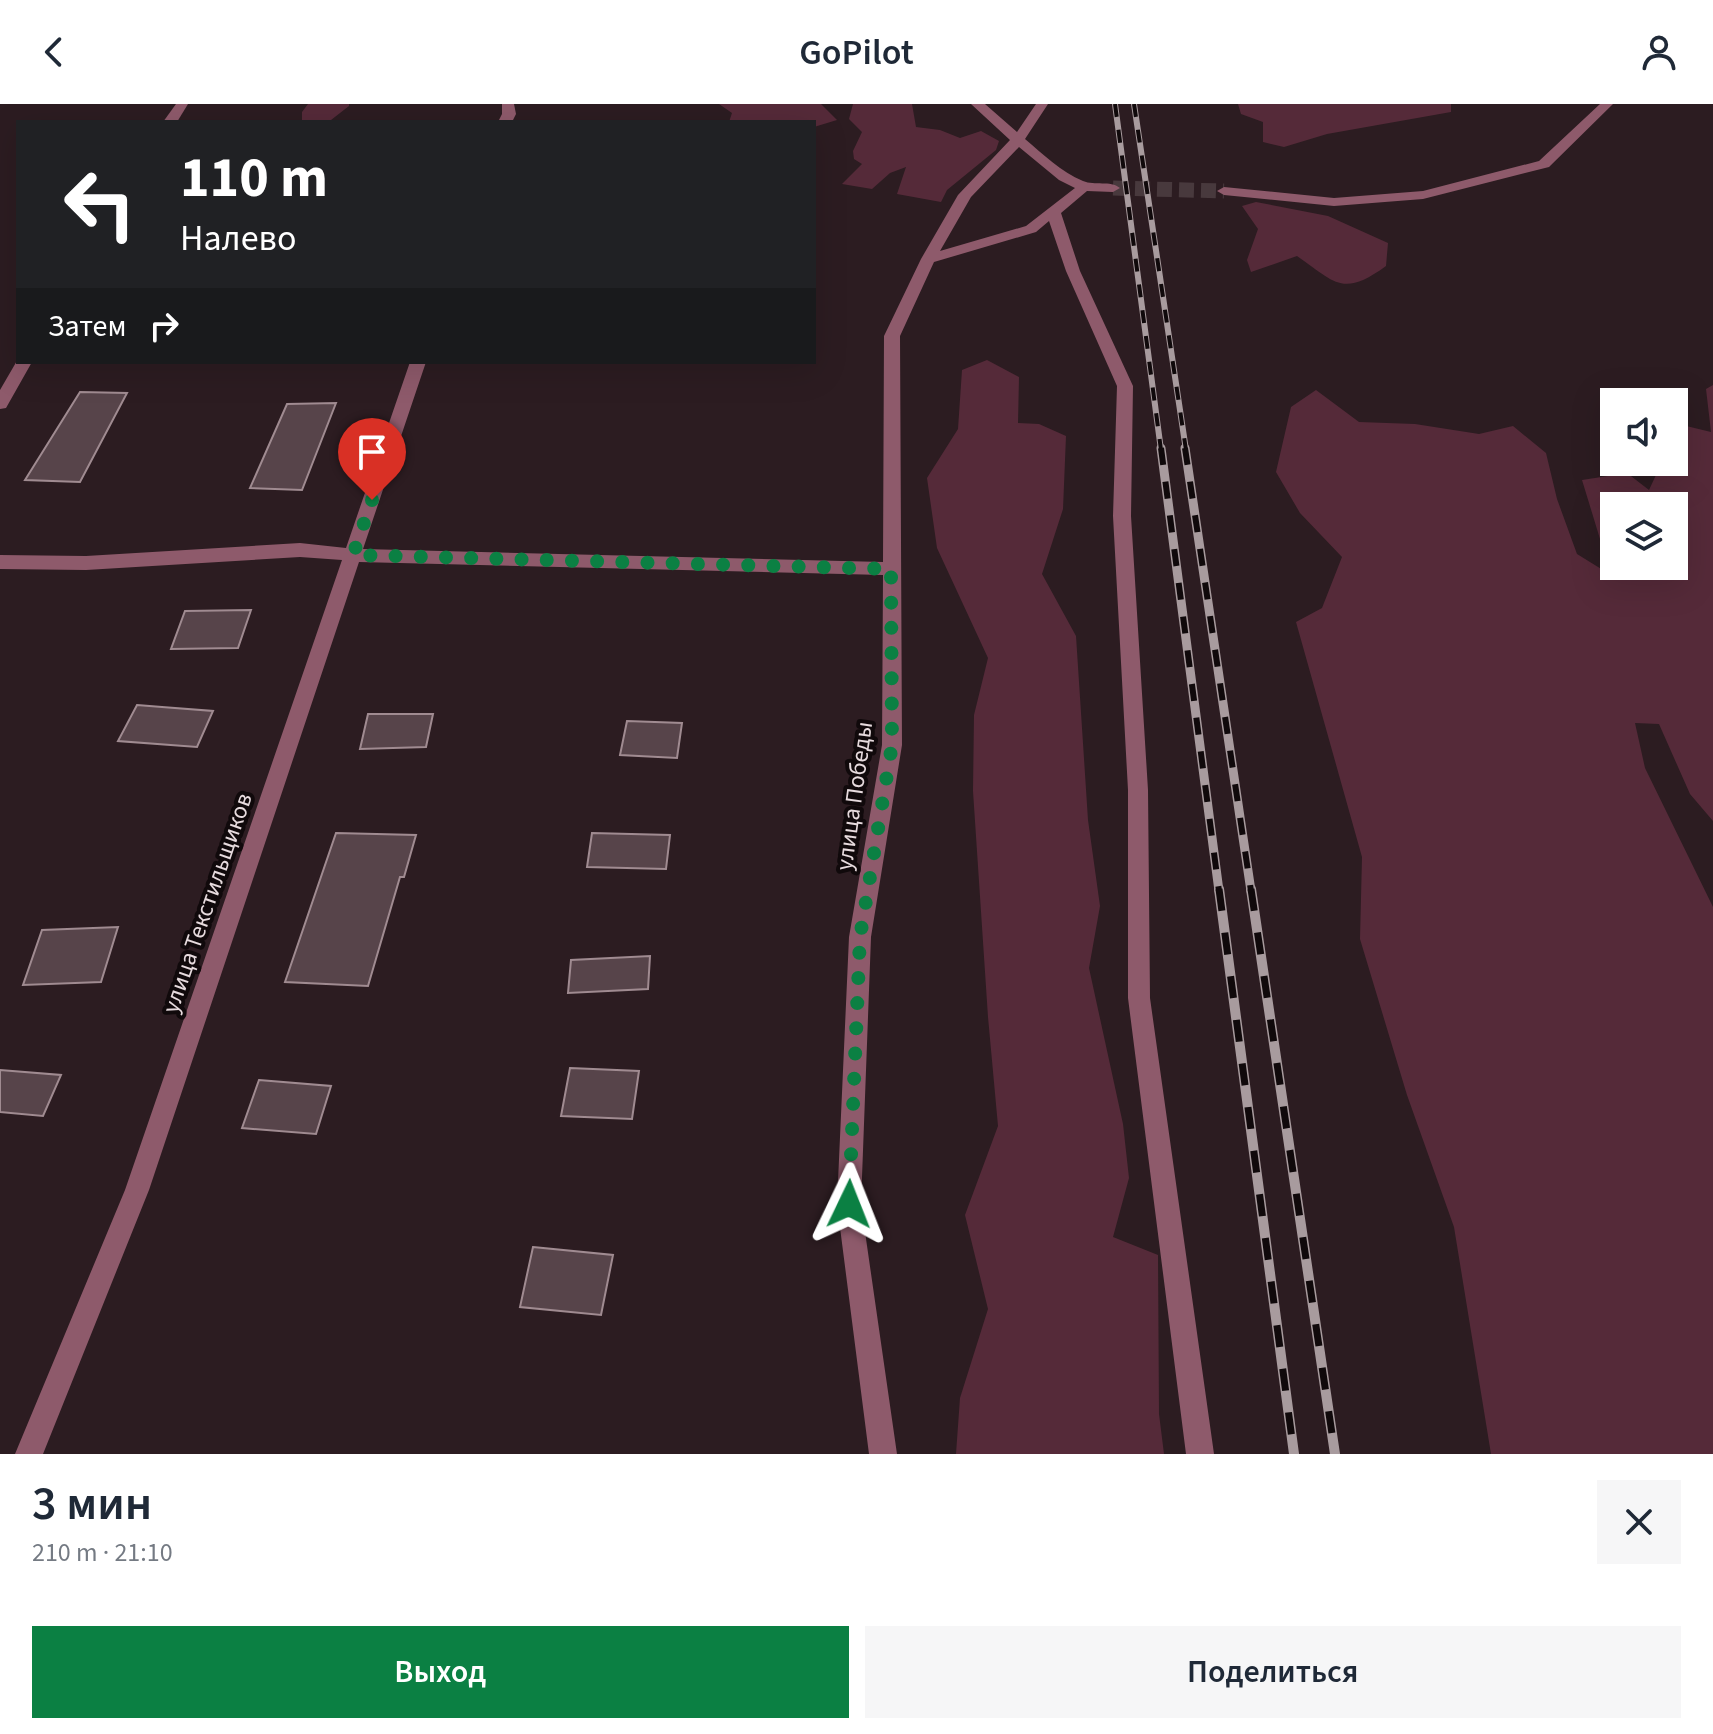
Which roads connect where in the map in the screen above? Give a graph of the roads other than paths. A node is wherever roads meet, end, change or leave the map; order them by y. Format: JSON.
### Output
{"nodes":[{"id":1,"x":977,"y":104,"type":"edge"},
{"id":2,"x":1042,"y":104,"type":"edge"},
{"id":3,"x":1607,"y":104,"type":"edge"},
{"id":4,"x":1018,"y":140,"type":"junction"},
{"id":5,"x":1084,"y":187,"type":"junction"},
{"id":6,"x":1113,"y":188,"type":"tunnel mouth"},
{"id":7,"x":1224,"y":191,"type":"tunnel mouth"},
{"id":8,"x":1053,"y":211,"type":"junction"},
{"id":9,"x":928,"y":259,"type":"junction"},
{"id":10,"x":23,"y":364,"type":"edge"},
{"id":11,"x":417,"y":364,"type":"edge"},
{"id":12,"x":0,"y":404,"type":"edge"},
{"id":13,"x":353,"y":555,"type":"junction"},
{"id":14,"x":0,"y":562,"type":"edge"},
{"id":15,"x":891,"y":569,"type":"junction"},
{"id":16,"x":29,"y":1454,"type":"edge"},
{"id":17,"x":883,"y":1454,"type":"edge"},
{"id":18,"x":1200,"y":1454,"type":"edge"}],
"edges":[{"from":1,"to":4,"type":"street"},
{"from":2,"to":4,"type":"street","name":"улица Победы"},
{"from":3,"to":7,"type":"street"},
{"from":4,"to":5,"type":"street"},
{"from":4,"to":9,"type":"street","name":"улица Победы"},
{"from":5,"to":6,"type":"street"},
{"from":5,"to":8,"type":"street"},
{"from":8,"to":9,"type":"street"},
{"from":8,"to":18,"type":"street"},
{"from":9,"to":15,"type":"street","name":"улица Победы"},
{"from":10,"to":12,"type":"street"},
{"from":11,"to":13,"type":"street","name":"улица Текстильщиков"},
{"from":13,"to":14,"type":"street"},
{"from":13,"to":15,"type":"street"},
{"from":13,"to":16,"type":"street","name":"улица Текстильщиков"},
{"from":15,"to":17,"type":"street","name":"улица Победы"}]}
